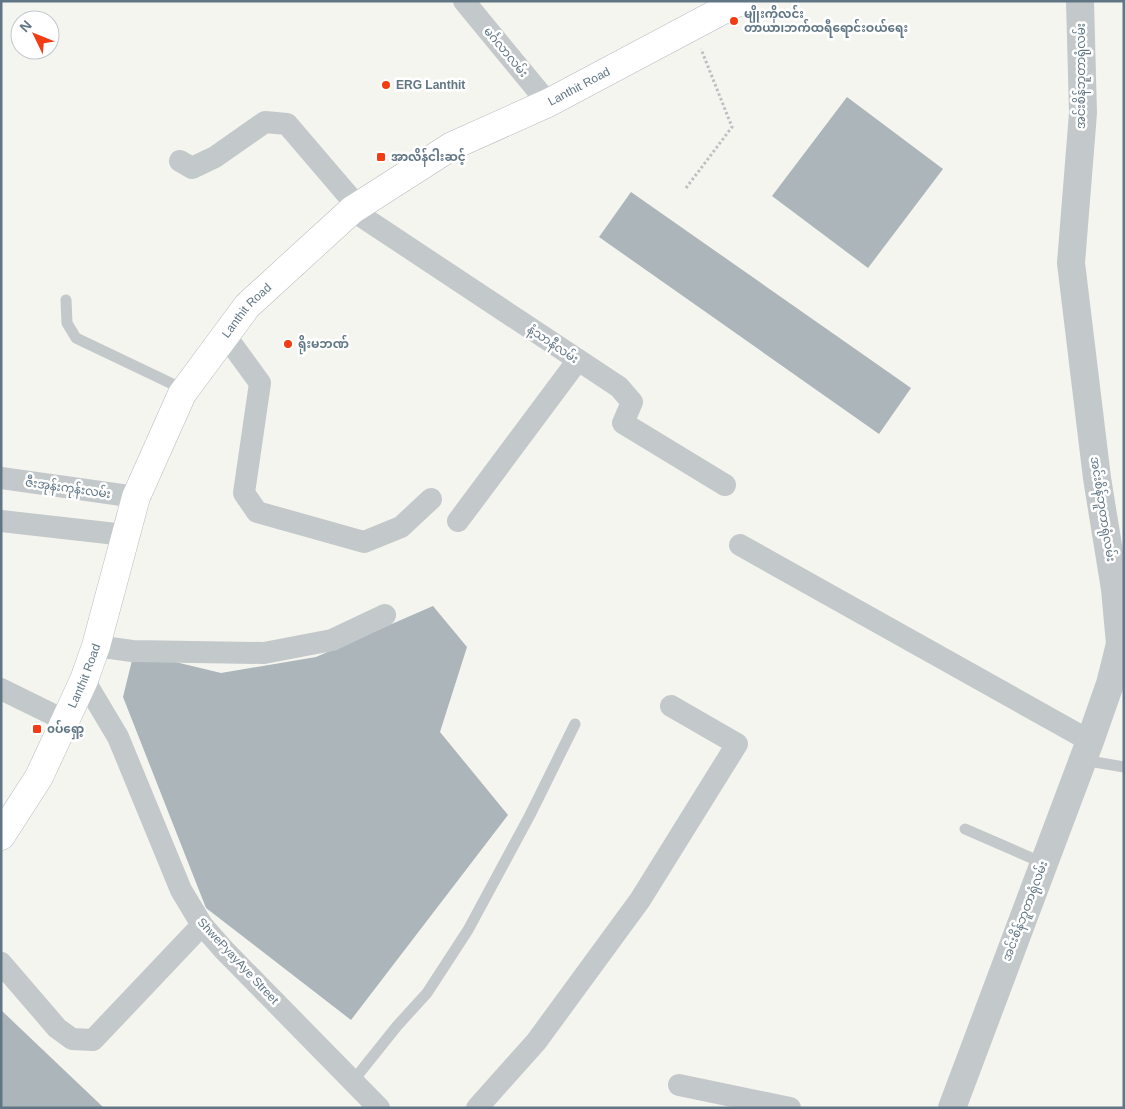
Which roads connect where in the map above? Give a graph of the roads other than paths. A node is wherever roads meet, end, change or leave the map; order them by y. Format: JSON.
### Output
{"nodes":[{"id":1,"x":464,"y":1,"type":"edge"},
{"id":2,"x":740,"y":1,"type":"edge"},
{"id":3,"x":1080,"y":1,"type":"edge"},
{"id":4,"x":548,"y":103,"type":"junction"},
{"id":5,"x":180,"y":161,"type":"dead end"},
{"id":6,"x":355,"y":209,"type":"junction"},
{"id":7,"x":66,"y":300,"type":"dead end"},
{"id":8,"x":225,"y":335,"type":"junction"},
{"id":9,"x":578,"y":360,"type":"junction"},
{"id":10,"x":184,"y":390,"type":"junction"},
{"id":11,"x":1,"y":478,"type":"edge"},
{"id":12,"x":725,"y":485,"type":"dead end"},
{"id":13,"x":136,"y":497,"type":"junction"},
{"id":14,"x":430,"y":499,"type":"dead end"},
{"id":15,"x":1,"y":521,"type":"edge"},
{"id":16,"x":458,"y":521,"type":"dead end"},
{"id":17,"x":126,"y":534,"type":"junction"},
{"id":18,"x":740,"y":544,"type":"dead end"},
{"id":19,"x":385,"y":615,"type":"dead end"},
{"id":20,"x":96,"y":646,"type":"junction"},
{"id":21,"x":84,"y":680,"type":"junction"},
{"id":22,"x":1117,"y":682,"type":"edge"},
{"id":23,"x":1,"y":689,"type":"edge"},
{"id":24,"x":671,"y":706,"type":"dead end"},
{"id":25,"x":66,"y":721,"type":"junction"},
{"id":26,"x":575,"y":724,"type":"dead end"},
{"id":27,"x":1086,"y":751,"type":"junction"},
{"id":28,"x":1124,"y":767,"type":"edge"},
{"id":29,"x":964,"y":829,"type":"dead end"},
{"id":30,"x":1,"y":836,"type":"edge"},
{"id":31,"x":1044,"y":863,"type":"junction"},
{"id":32,"x":202,"y":925,"type":"junction"},
{"id":33,"x":1,"y":963,"type":"edge"},
{"id":34,"x":353,"y":1081,"type":"junction"},
{"id":35,"x":679,"y":1084,"type":"dead end"},
{"id":36,"x":379,"y":1108,"type":"edge"},
{"id":37,"x":477,"y":1108,"type":"edge"},
{"id":38,"x":790,"y":1108,"type":"edge"},
{"id":39,"x":952,"y":1108,"type":"edge"}],
"edges":[{"from":1,"to":4,"type":"street","name":"မင်္ဂလာလမ်း"},
{"from":2,"to":4,"type":"main road","name":"Lanthit Road"},
{"from":3,"to":22,"type":"street","name":"အင်းစိန်ဘူတာရုံလမ်း"},
{"from":4,"to":6,"type":"main road","name":"Lanthit Road"},
{"from":5,"to":6,"type":"street","name":"နံ့သာနီလမ်း"},
{"from":6,"to":8,"type":"main road","name":"Lanthit Road"},
{"from":6,"to":9,"type":"street","name":"နံ့သာနီလမ်း"},
{"from":7,"to":10,"type":"lane"},
{"from":8,"to":10,"type":"main road","name":"Lanthit Road"},
{"from":8,"to":14,"type":"street"},
{"from":9,"to":12,"type":"street","name":"နံ့သာနီလမ်း"},
{"from":9,"to":16,"type":"street"},
{"from":10,"to":13,"type":"main road","name":"Lanthit Road"},
{"from":11,"to":13,"type":"street","name":"ဇီးအုန်းကုန်းလမ်း"},
{"from":13,"to":17,"type":"main road","name":"Lanthit Road"},
{"from":15,"to":17,"type":"street"},
{"from":17,"to":20,"type":"main road","name":"Lanthit Road"},
{"from":18,"to":27,"type":"street"},
{"from":19,"to":20,"type":"street"},
{"from":20,"to":21,"type":"main road","name":"Lanthit Road"},
{"from":21,"to":25,"type":"main road","name":"Lanthit Road"},
{"from":21,"to":32,"type":"street","name":"ShwePyayAye Street"},
{"from":22,"to":27,"type":"street","name":"အင်းစိန်ဘူတာရုံလမ်း"},
{"from":23,"to":25,"type":"street"},
{"from":24,"to":37,"type":"street"},
{"from":25,"to":30,"type":"main road","name":"Lanthit Road"},
{"from":26,"to":34,"type":"lane"},
{"from":27,"to":28,"type":"lane"},
{"from":27,"to":31,"type":"street","name":"အင်းစိန်ဘူတာရုံလမ်း"},
{"from":29,"to":31,"type":"lane"},
{"from":31,"to":39,"type":"street","name":"အင်းစိန်ဘူတာရုံလမ်း"},
{"from":32,"to":33,"type":"street"},
{"from":32,"to":34,"type":"street","name":"ShwePyayAye Street"},
{"from":34,"to":36,"type":"street","name":"ShwePyayAye Street"},
{"from":35,"to":38,"type":"street"}]}
